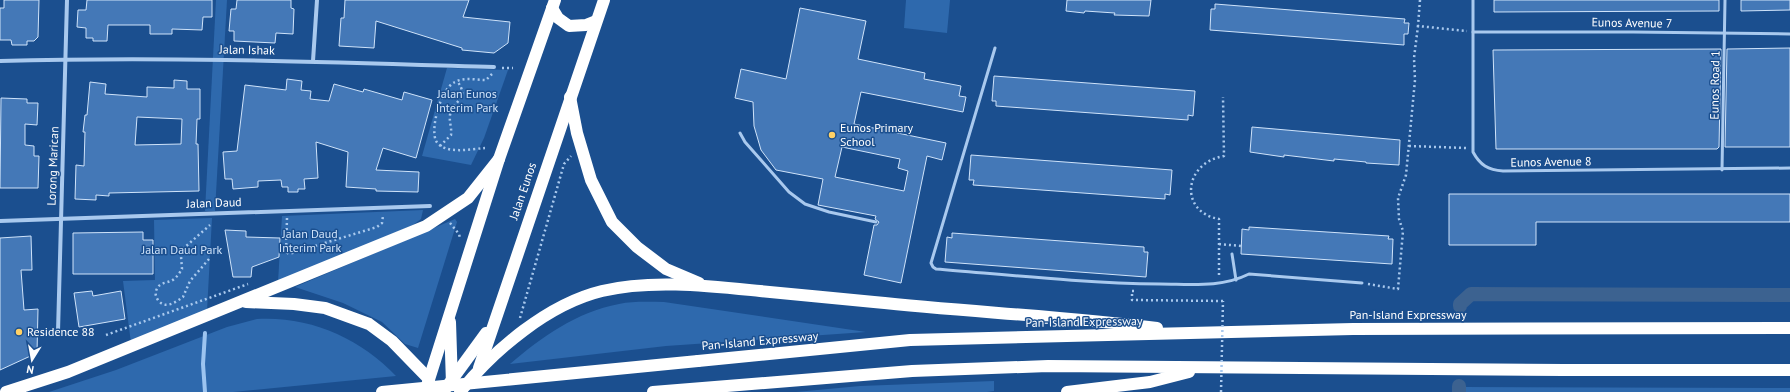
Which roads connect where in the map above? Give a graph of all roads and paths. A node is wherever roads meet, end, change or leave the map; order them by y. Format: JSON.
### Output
{"nodes":[{"id":1,"x":67,"y":0,"type":"edge"},
{"id":2,"x":316,"y":0,"type":"edge"},
{"id":3,"x":604,"y":0,"type":"edge"},
{"id":4,"x":1420,"y":0,"type":"edge"},
{"id":5,"x":1473,"y":0,"type":"edge"},
{"id":6,"x":1725,"y":0,"type":"edge"},
{"id":7,"x":554,"y":4,"type":"edge"},
{"id":8,"x":596,"y":21,"type":"junction"},
{"id":9,"x":1418,"y":26,"type":"junction"},
{"id":10,"x":1473,"y":32,"type":"junction"},
{"id":11,"x":1725,"y":34,"type":"junction"},
{"id":12,"x":1790,"y":34,"type":"edge"},
{"id":13,"x":995,"y":48,"type":"dead end"},
{"id":14,"x":66,"y":59,"type":"junction"},
{"id":15,"x":313,"y":61,"type":"junction"},
{"id":16,"x":0,"y":62,"type":"edge"},
{"id":17,"x":494,"y":67,"type":"joint"},
{"id":18,"x":457,"y":81,"type":"junction"},
{"id":19,"x":570,"y":96,"type":"junction"},
{"id":20,"x":1223,"y":97,"type":"dead end"},
{"id":21,"x":740,"y":133,"type":"dead end"},
{"id":22,"x":580,"y":145,"type":"junction"},
{"id":23,"x":440,"y":146,"type":"junction"},
{"id":24,"x":1409,"y":146,"type":"junction"},
{"id":25,"x":485,"y":148,"type":"dead end"},
{"id":26,"x":1473,"y":148,"type":"junction"},
{"id":27,"x":499,"y":160,"type":"junction"},
{"id":28,"x":1790,"y":168,"type":"edge"},
{"id":29,"x":1722,"y":170,"type":"junction"},
{"id":30,"x":430,"y":206,"type":"dead end"},
{"id":31,"x":383,"y":208,"type":"junction"},
{"id":32,"x":288,"y":211,"type":"junction"},
{"id":33,"x":61,"y":218,"type":"junction"},
{"id":34,"x":0,"y":221,"type":"edge"},
{"id":35,"x":876,"y":222,"type":"dead end"},
{"id":36,"x":210,"y":225,"type":"dead end"},
{"id":37,"x":1219,"y":244,"type":"junction"},
{"id":38,"x":1241,"y":246,"type":"dead end"},
{"id":39,"x":1232,"y":254,"type":"dead end"},
{"id":40,"x":209,"y":259,"type":"dead end"},
{"id":41,"x":1236,"y":280,"type":"junction"},
{"id":42,"x":251,"y":282,"type":"dead end"},
{"id":43,"x":1362,"y":283,"type":"joint"},
{"id":44,"x":1218,"y":284,"type":"junction"},
{"id":45,"x":703,"y":285,"type":"junction"},
{"id":46,"x":1132,"y":291,"type":"dead end"},
{"id":47,"x":240,"y":302,"type":"junction"},
{"id":48,"x":449,"y":313,"type":"junction"},
{"id":49,"x":495,"y":320,"type":"junction"},
{"id":50,"x":519,"y":322,"type":"dead end"},
{"id":51,"x":1790,"y":328,"type":"edge"},
{"id":52,"x":58,"y":332,"type":"dead end"},
{"id":53,"x":1198,"y":333,"type":"junction"},
{"id":54,"x":106,"y":335,"type":"dead end"},
{"id":55,"x":1204,"y":368,"type":"junction"},
{"id":56,"x":478,"y":370,"type":"junction"},
{"id":57,"x":1790,"y":370,"type":"edge"},
{"id":58,"x":428,"y":378,"type":"junction"},
{"id":59,"x":452,"y":387,"type":"edge"},
{"id":60,"x":6,"y":392,"type":"edge"},
{"id":61,"x":382,"y":392,"type":"edge"},
{"id":62,"x":424,"y":392,"type":"edge"},
{"id":63,"x":433,"y":392,"type":"edge"},
{"id":64,"x":444,"y":392,"type":"edge"},
{"id":65,"x":460,"y":392,"type":"edge"},
{"id":66,"x":470,"y":392,"type":"edge"},
{"id":67,"x":654,"y":392,"type":"edge"},
{"id":68,"x":1066,"y":392,"type":"edge"},
{"id":69,"x":1221,"y":392,"type":"edge"}],
"edges":[{"from":1,"to":14,"type":"street","name":"Lorong Marican"},
{"from":2,"to":15,"type":"street"},
{"from":3,"to":8,"type":"highway","name":"Jalan Eunos"},
{"from":4,"to":9,"type":"path"},
{"from":5,"to":10,"type":"lane","name":"Eunos Avenue 8"},
{"from":6,"to":11,"type":"lane","name":"Eunos Road 1"},
{"from":7,"to":8,"type":"highway"},
{"from":7,"to":27,"type":"highway"},
{"from":8,"to":19,"type":"highway","name":"Jalan Eunos"},
{"from":9,"to":10,"type":"path"},
{"from":9,"to":24,"type":"path"},
{"from":10,"to":11,"type":"lane","name":"Eunos Avenue 7"},
{"from":10,"to":26,"type":"lane","name":"Eunos Avenue 8"},
{"from":11,"to":12,"type":"lane","name":"Eunos Avenue 7"},
{"from":11,"to":29,"type":"lane","name":"Eunos Road 1"},
{"from":13,"to":44,"type":"lane"},
{"from":14,"to":15,"type":"street","name":"Jalan Ishak"},
{"from":14,"to":16,"type":"street","name":"Jalan Ishak"},
{"from":14,"to":33,"type":"street","name":"Lorong Marican"},
{"from":15,"to":17,"type":"street","name":"Jalan Ishak"},
{"from":17,"to":18,"type":"path"},
{"from":18,"to":23,"type":"path"},
{"from":18,"to":23,"type":"path"},
{"from":19,"to":22,"type":"highway"},
{"from":19,"to":49,"type":"highway","name":"Jalan Eunos"},
{"from":20,"to":37,"type":"path"},
{"from":21,"to":35,"type":"lane"},
{"from":22,"to":45,"type":"highway"},
{"from":22,"to":50,"type":"path"},
{"from":23,"to":25,"type":"path"},
{"from":24,"to":26,"type":"path"},
{"from":24,"to":43,"type":"path"},
{"from":26,"to":29,"type":"lane","name":"Eunos Avenue 8"},
{"from":27,"to":47,"type":"highway"},
{"from":27,"to":48,"type":"highway"},
{"from":28,"to":29,"type":"lane","name":"Eunos Avenue 8"},
{"from":30,"to":31,"type":"street","name":"Jalan Daud"},
{"from":31,"to":32,"type":"street","name":"Jalan Daud"},
{"from":31,"to":32,"type":"path"},
{"from":32,"to":33,"type":"street","name":"Jalan Daud"},
{"from":33,"to":34,"type":"street","name":"Jalan Daud"},
{"from":33,"to":52,"type":"street","name":"Lorong Marican"},
{"from":36,"to":40,"type":"path"},
{"from":37,"to":38,"type":"path"},
{"from":37,"to":44,"type":"path"},
{"from":39,"to":41,"type":"lane"},
{"from":41,"to":43,"type":"lane"},
{"from":41,"to":44,"type":"lane"},
{"from":42,"to":54,"type":"path"},
{"from":45,"to":53,"type":"highway"},
{"from":45,"to":56,"type":"highway"},
{"from":46,"to":69,"type":"path","bridge":true},
{"from":47,"to":58,"type":"highway"},
{"from":47,"to":60,"type":"highway"},
{"from":48,"to":58,"type":"highway"},
{"from":48,"to":59,"type":"highway"},
{"from":49,"to":56,"type":"highway","name":"Jalan Eunos"},
{"from":49,"to":59,"type":"highway"},
{"from":51,"to":53,"type":"highway","name":"Pan-Island Expressway"},
{"from":53,"to":61,"type":"highway","name":"Pan-Island Expressway","bridge":true},
{"from":55,"to":57,"type":"highway"},
{"from":55,"to":67,"type":"highway"},
{"from":55,"to":68,"type":"highway"},
{"from":56,"to":65,"type":"highway"},
{"from":56,"to":66,"type":"highway","name":"Jalan Eunos"},
{"from":58,"to":62,"type":"highway"},
{"from":58,"to":63,"type":"highway"},
{"from":59,"to":64,"type":"highway"}]}
